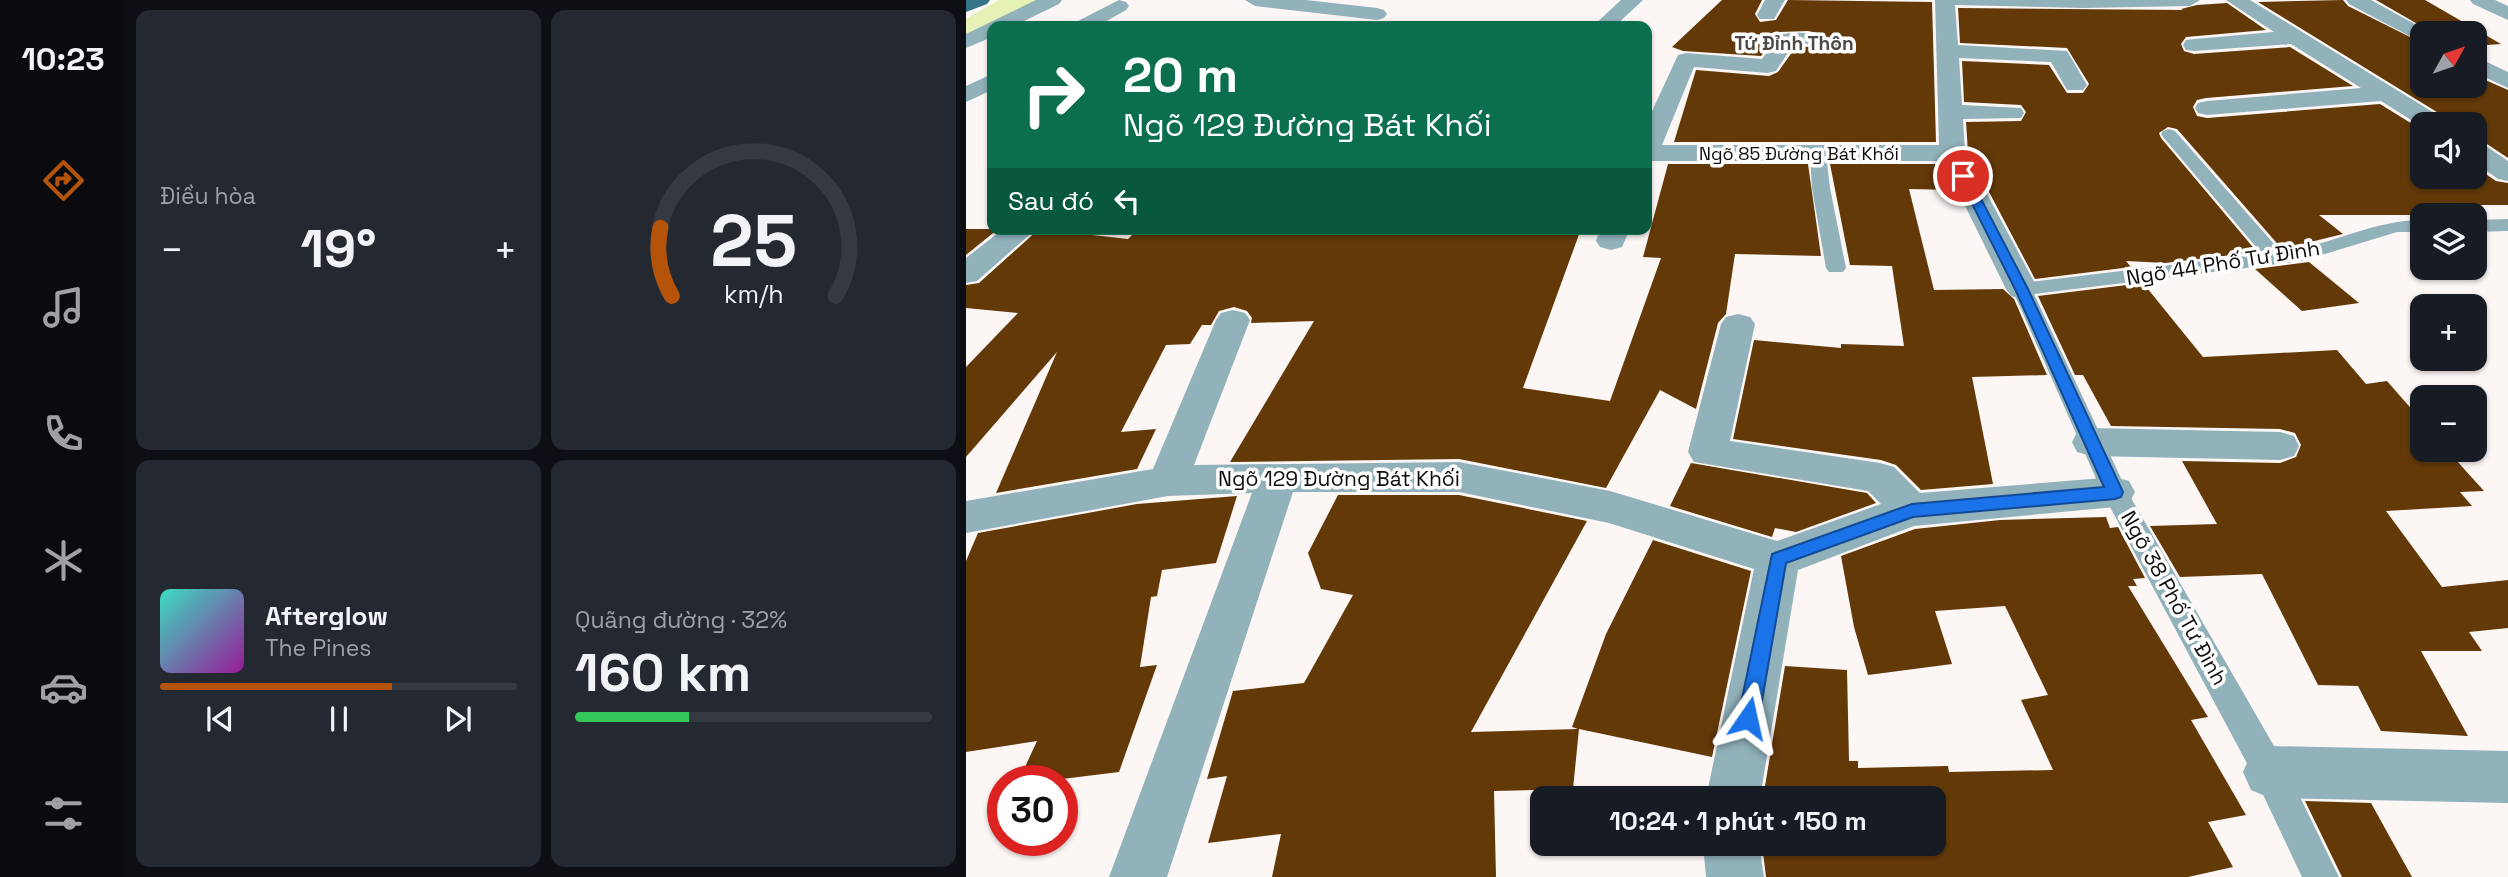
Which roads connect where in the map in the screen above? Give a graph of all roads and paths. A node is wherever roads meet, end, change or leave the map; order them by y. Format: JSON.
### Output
{"nodes":[{"id":1,"x":980,"y":0,"type":"edge"},
{"id":2,"x":1052,"y":0,"type":"edge"},
{"id":3,"x":1255,"y":0,"type":"edge"},
{"id":4,"x":1633,"y":0,"type":"edge"},
{"id":5,"x":1945,"y":0,"type":"edge"},
{"id":6,"x":1960,"y":0,"type":"edge"},
{"id":7,"x":2190,"y":0,"type":"edge"},
{"id":8,"x":2236,"y":0,"type":"edge"},
{"id":9,"x":2356,"y":0,"type":"edge"},
{"id":10,"x":2480,"y":0,"type":"edge"},
{"id":11,"x":966,"y":6,"type":"edge"},
{"id":12,"x":1119,"y":6,"type":"dead end"},
{"id":13,"x":2508,"y":14,"type":"edge"},
{"id":14,"x":1008,"y":21,"type":"edge"},
{"id":15,"x":1092,"y":21,"type":"edge"},
{"id":16,"x":1362,"y":21,"type":"edge"},
{"id":17,"x":1609,"y":21,"type":"edge"},
{"id":18,"x":2410,"y":29,"type":"edge"},
{"id":19,"x":987,"y":32,"type":"edge"},
{"id":20,"x":2296,"y":37,"type":"junction"},
{"id":21,"x":1809,"y":39,"type":"dead end"},
{"id":22,"x":966,"y":42,"type":"edge"},
{"id":23,"x":2194,"y":45,"type":"dead end"},
{"id":24,"x":1947,"y":51,"type":"junction"},
{"id":25,"x":2487,"y":70,"type":"edge"},
{"id":26,"x":2508,"y":81,"type":"edge"},
{"id":27,"x":987,"y":84,"type":"edge"},
{"id":28,"x":2075,"y":85,"type":"dead end"},
{"id":29,"x":2388,"y":93,"type":"junction"},
{"id":30,"x":966,"y":95,"type":"edge"},
{"id":31,"x":966,"y":100,"type":"edge"},
{"id":32,"x":987,"y":105,"type":"edge"},
{"id":33,"x":2207,"y":108,"type":"dead end"},
{"id":34,"x":1950,"y":111,"type":"junction"},
{"id":35,"x":2417,"y":112,"type":"edge"},
{"id":36,"x":2012,"y":113,"type":"dead end"},
{"id":37,"x":2169,"y":134,"type":"dead end"},
{"id":38,"x":1652,"y":140,"type":"edge"},
{"id":39,"x":1652,"y":152,"type":"edge"},
{"id":40,"x":1952,"y":153,"type":"junction"},
{"id":41,"x":1818,"y":154,"type":"junction"},
{"id":42,"x":2487,"y":159,"type":"edge"},
{"id":43,"x":2508,"y":173,"type":"edge"},
{"id":44,"x":2508,"y":225,"type":"edge"},
{"id":45,"x":2410,"y":226,"type":"edge"},
{"id":46,"x":2487,"y":226,"type":"edge"},
{"id":47,"x":1014,"y":235,"type":"edge"},
{"id":48,"x":2276,"y":258,"type":"junction"},
{"id":49,"x":1836,"y":268,"type":"dead end"},
{"id":50,"x":966,"y":274,"type":"edge"},
{"id":51,"x":2022,"y":289,"type":"junction"},
{"id":52,"x":1233,"y":320,"type":"dead end"},
{"id":53,"x":1738,"y":324,"type":"dead end"},
{"id":54,"x":2091,"y":442,"type":"junction"},
{"id":55,"x":2280,"y":446,"type":"dead end"},
{"id":56,"x":1278,"y":477,"type":"junction"},
{"id":57,"x":1168,"y":481,"type":"junction"},
{"id":58,"x":2115,"y":492,"type":"junction"},
{"id":59,"x":1912,"y":510,"type":"junction"},
{"id":60,"x":966,"y":517,"type":"edge"},
{"id":61,"x":1778,"y":559,"type":"junction"},
{"id":62,"x":2270,"y":772,"type":"junction"},
{"id":63,"x":2508,"y":777,"type":"edge"},
{"id":64,"x":1735,"y":786,"type":"edge"},
{"id":65,"x":1732,"y":856,"type":"edge"},
{"id":66,"x":1138,"y":877,"type":"edge"},
{"id":67,"x":1735,"y":877,"type":"edge"},
{"id":68,"x":2321,"y":877,"type":"edge"}],
"edges":[{"from":1,"to":11,"type":"main road"},
{"from":2,"to":14,"type":"street"},
{"from":3,"to":16,"type":"street"},
{"from":4,"to":17,"type":"street"},
{"from":5,"to":24,"type":"street","name":"Ngõ 38 Phố Tư Đình"},
{"from":6,"to":7,"type":"street"},
{"from":8,"to":20,"type":"street"},
{"from":9,"to":18,"type":"street"},
{"from":10,"to":13,"type":"street"},
{"from":12,"to":15,"type":"street"},
{"from":19,"to":22,"type":"street"},
{"from":20,"to":23,"type":"street"},
{"from":20,"to":29,"type":"street"},
{"from":21,"to":38,"type":"street"},
{"from":24,"to":28,"type":"street"},
{"from":24,"to":34,"type":"street","name":"Ngõ 38 Phố Tư Đình"},
{"from":25,"to":26,"type":"street"},
{"from":27,"to":30,"type":"street"},
{"from":29,"to":33,"type":"street"},
{"from":29,"to":35,"type":"street"},
{"from":31,"to":32,"type":"street"},
{"from":34,"to":36,"type":"street"},
{"from":34,"to":40,"type":"street","name":"Ngõ 38 Phố Tư Đình"},
{"from":37,"to":48,"type":"lane"},
{"from":39,"to":41,"type":"street","name":"Ngõ 85 Đường Bát Khối"},
{"from":40,"to":41,"type":"street","name":"Ngõ 85 Đường Bát Khối"},
{"from":40,"to":51,"type":"street","name":"Ngõ 38 Phố Tư Đình"},
{"from":41,"to":49,"type":"lane"},
{"from":42,"to":43,"type":"street"},
{"from":44,"to":46,"type":"lane"},
{"from":45,"to":48,"type":"lane","name":"Ngõ 44 Phố Tư Đình"},
{"from":47,"to":50,"type":"street"},
{"from":48,"to":51,"type":"lane","name":"Ngõ 44 Phố Tư Đình"},
{"from":51,"to":54,"type":"lane","name":"Ngõ 38 Phố Tư Đình"},
{"from":52,"to":57,"type":"street"},
{"from":53,"to":59,"type":"street"},
{"from":54,"to":55,"type":"street"},
{"from":54,"to":58,"type":"lane","name":"Ngõ 38 Phố Tư Đình"},
{"from":56,"to":57,"type":"street","name":"Ngõ 129 Đường Bát Khối"},
{"from":56,"to":61,"type":"street","name":"Ngõ 129 Đường Bát Khối"},
{"from":56,"to":66,"type":"street"},
{"from":57,"to":60,"type":"street","name":"Ngõ 129 Đường Bát Khối"},
{"from":58,"to":59,"type":"street"},
{"from":58,"to":62,"type":"lane","name":"Ngõ 38 Phố Tư Đình"},
{"from":59,"to":61,"type":"street"},
{"from":61,"to":64,"type":"street"},
{"from":62,"to":63,"type":"street"},
{"from":62,"to":68,"type":"lane","name":"Ngõ 38 Phố Tư Đình"},
{"from":65,"to":67,"type":"street"}]}
